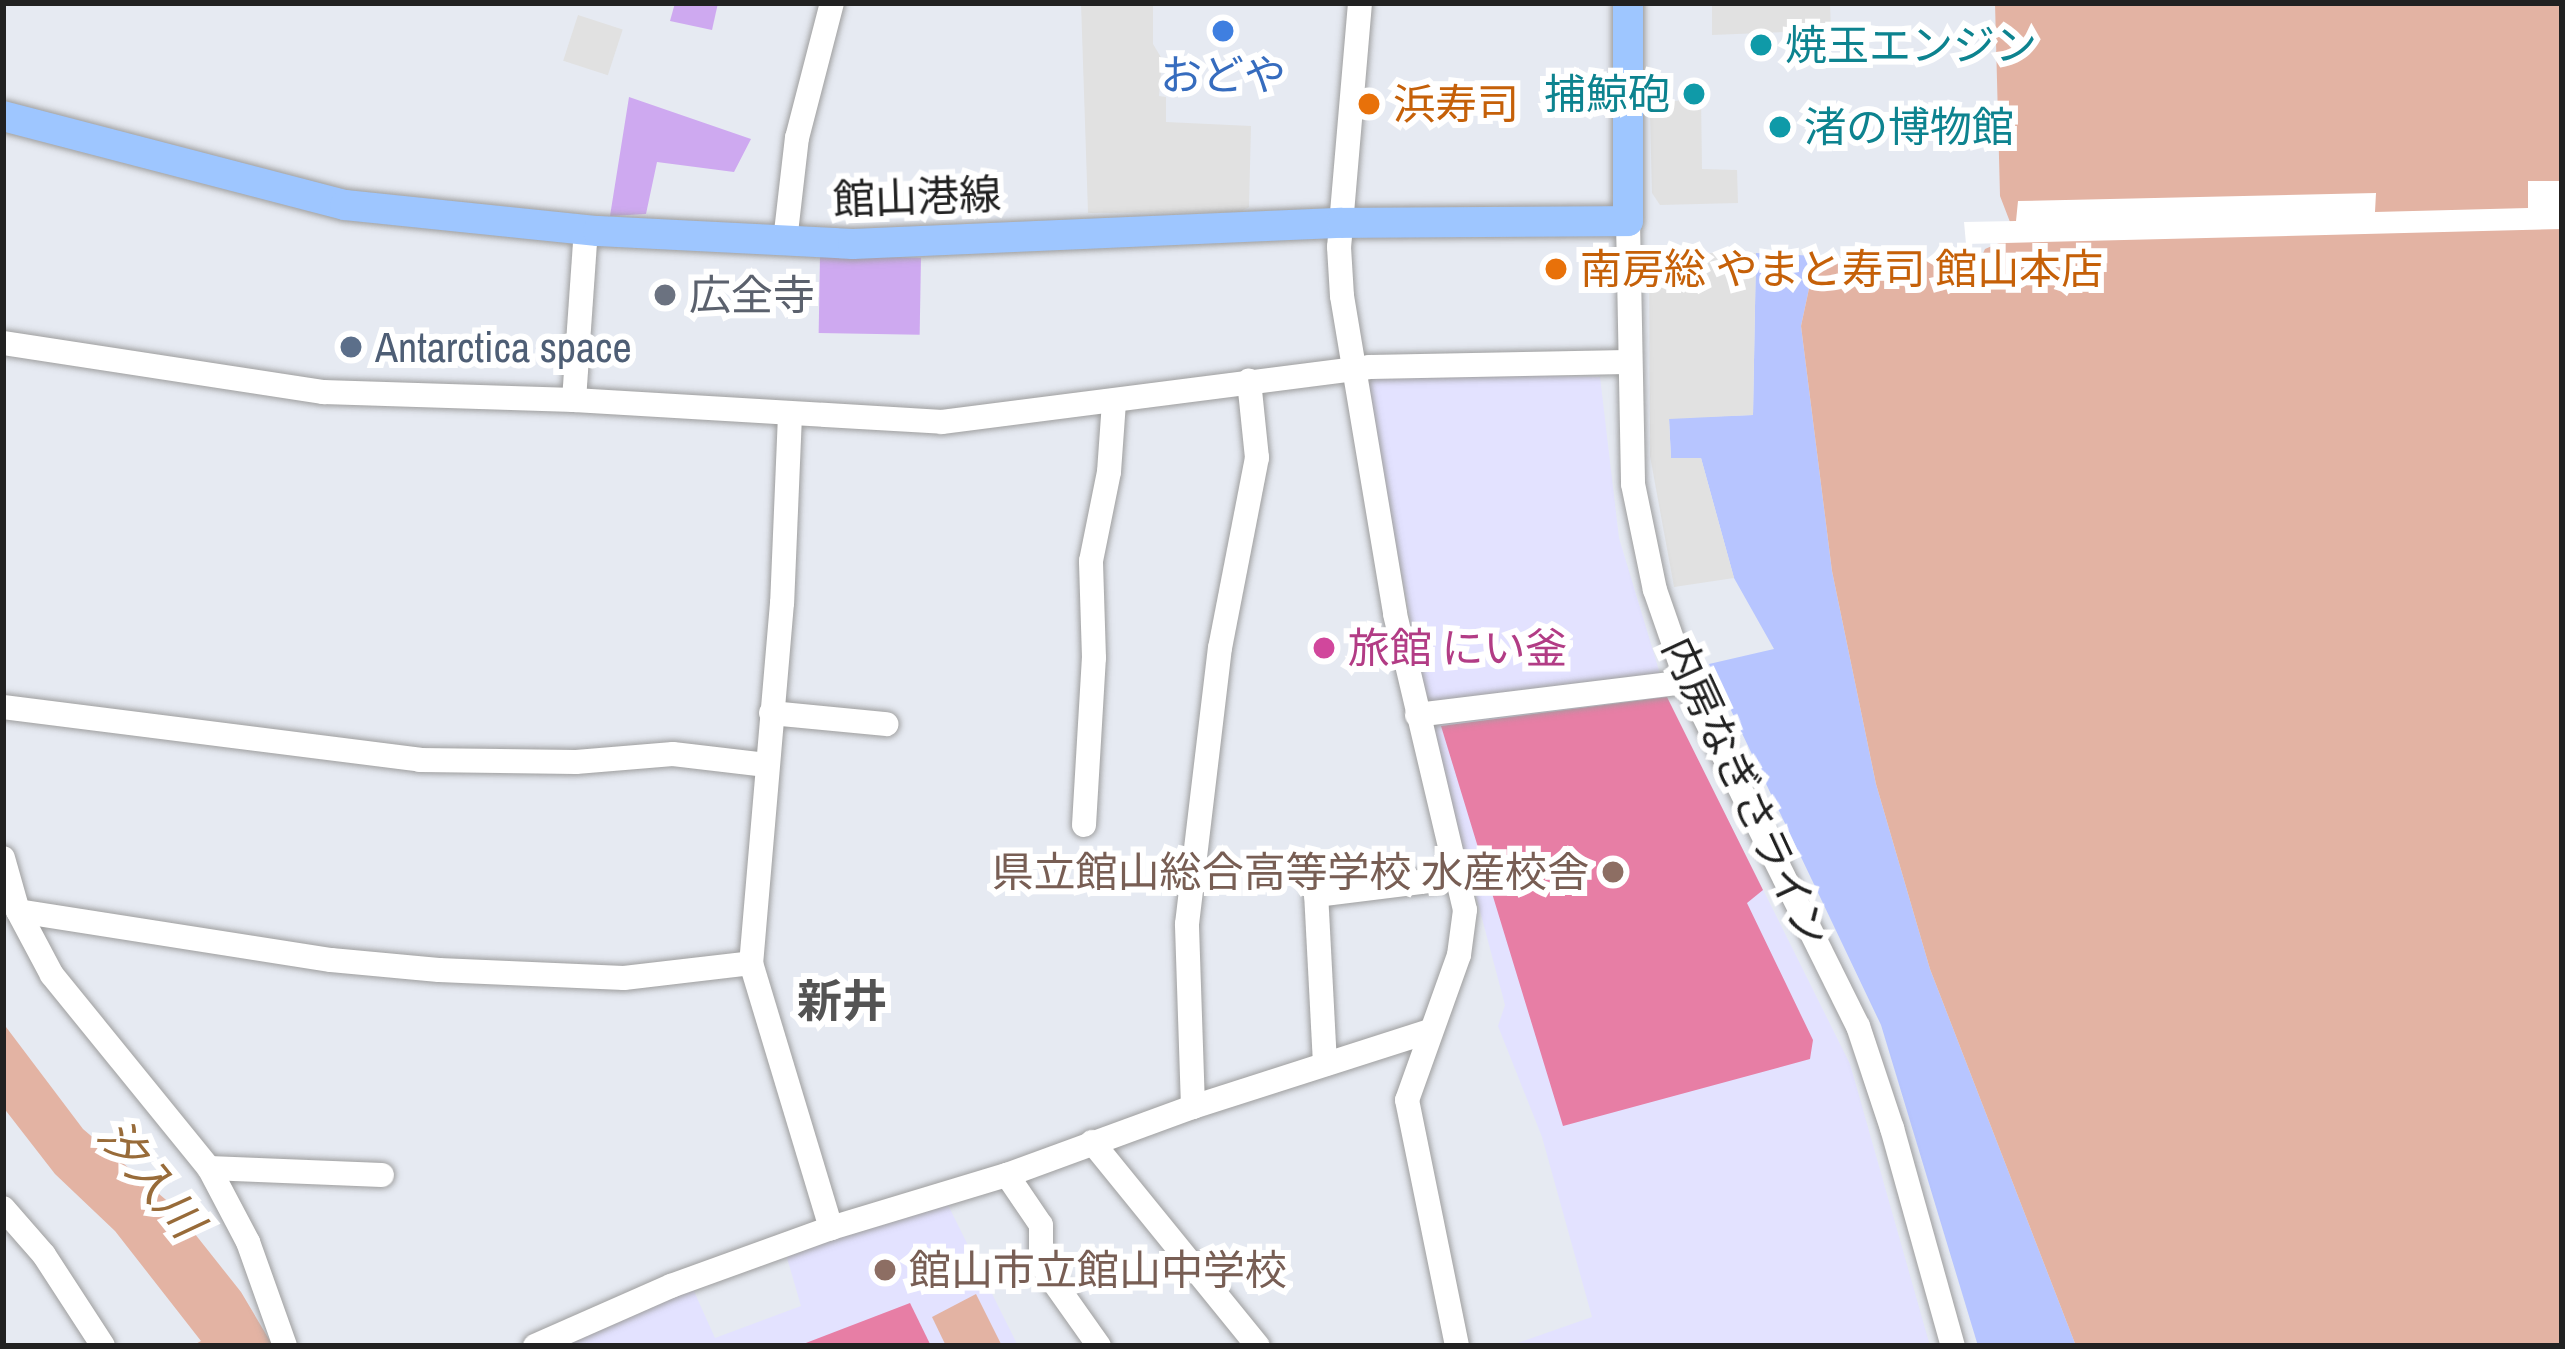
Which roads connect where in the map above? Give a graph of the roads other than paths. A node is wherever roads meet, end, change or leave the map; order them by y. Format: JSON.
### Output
{"nodes":[{"id":1,"x":1360,"y":3,"type":"edge"},
{"id":2,"x":1628,"y":3,"type":"edge"},
{"id":3,"x":829,"y":4,"type":"edge"},
{"id":4,"x":3,"y":116,"type":"edge"},
{"id":5,"x":1628,"y":220,"type":"junction"},
{"id":6,"x":1342,"y":223,"type":"junction"},
{"id":7,"x":586,"y":230,"type":"junction"},
{"id":8,"x":785,"y":242,"type":"junction"},
{"id":9,"x":3,"y":343,"type":"edge"},
{"id":10,"x":1627,"y":362,"type":"junction"},
{"id":11,"x":1353,"y":372,"type":"junction"},
{"id":12,"x":1249,"y":380,"type":"junction"},
{"id":13,"x":574,"y":400,"type":"junction"},
{"id":14,"x":1114,"y":401,"type":"junction"},
{"id":15,"x":790,"y":415,"type":"junction"},
{"id":16,"x":1687,"y":682,"type":"junction"},
{"id":17,"x":3,"y":707,"type":"edge"},
{"id":18,"x":771,"y":713,"type":"junction"},
{"id":19,"x":1418,"y":715,"type":"junction"},
{"id":20,"x":886,"y":724,"type":"dead end"},
{"id":21,"x":766,"y":765,"type":"junction"},
{"id":22,"x":1084,"y":825,"type":"dead end"},
{"id":23,"x":3,"y":858,"type":"edge"},
{"id":24,"x":1461,"y":877,"type":"junction"},
{"id":25,"x":18,"y":911,"type":"junction"},
{"id":26,"x":751,"y":963,"type":"junction"},
{"id":27,"x":1430,"y":1031,"type":"junction"},
{"id":28,"x":1325,"y":1064,"type":"junction"},
{"id":29,"x":1193,"y":1107,"type":"junction"},
{"id":30,"x":1092,"y":1142,"type":"junction"},
{"id":31,"x":209,"y":1168,"type":"junction"},
{"id":32,"x":382,"y":1175,"type":"dead end"},
{"id":33,"x":1007,"y":1175,"type":"junction"},
{"id":34,"x":3,"y":1208,"type":"edge"},
{"id":35,"x":831,"y":1228,"type":"junction"},
{"id":36,"x":103,"y":1346,"type":"edge"},
{"id":37,"x":285,"y":1346,"type":"edge"},
{"id":38,"x":535,"y":1346,"type":"edge"},
{"id":39,"x":1099,"y":1346,"type":"edge"},
{"id":40,"x":1258,"y":1346,"type":"edge"},
{"id":41,"x":1456,"y":1346,"type":"edge"},
{"id":42,"x":1953,"y":1346,"type":"edge"}],
"edges":[{"from":1,"to":6,"type":"street"},
{"from":2,"to":5,"type":"main road"},
{"from":3,"to":8,"type":"street"},
{"from":4,"to":7,"type":"main road","name":"館山港線"},
{"from":5,"to":6,"type":"main road","name":"館山港線"},
{"from":5,"to":10,"type":"street","name":"内房なぎさライン"},
{"from":6,"to":8,"type":"main road","name":"館山港線"},
{"from":6,"to":11,"type":"street"},
{"from":7,"to":8,"type":"main road","name":"館山港線"},
{"from":7,"to":13,"type":"street"},
{"from":9,"to":13,"type":"street"},
{"from":10,"to":11,"type":"street"},
{"from":10,"to":16,"type":"street","name":"内房なぎさライン"},
{"from":11,"to":12,"type":"street"},
{"from":11,"to":19,"type":"street"},
{"from":12,"to":14,"type":"street"},
{"from":12,"to":29,"type":"street"},
{"from":13,"to":15,"type":"street"},
{"from":14,"to":15,"type":"street"},
{"from":14,"to":22,"type":"street"},
{"from":15,"to":18,"type":"street"},
{"from":16,"to":19,"type":"street"},
{"from":16,"to":42,"type":"street","name":"内房なぎさライン"},
{"from":17,"to":21,"type":"street"},
{"from":18,"to":20,"type":"street"},
{"from":18,"to":21,"type":"street"},
{"from":19,"to":24,"type":"street"},
{"from":21,"to":26,"type":"street"},
{"from":23,"to":25,"type":"street"},
{"from":24,"to":27,"type":"street"},
{"from":24,"to":28,"type":"street"},
{"from":25,"to":26,"type":"street"},
{"from":25,"to":31,"type":"street"},
{"from":26,"to":35,"type":"street"},
{"from":27,"to":28,"type":"street"},
{"from":27,"to":41,"type":"street"},
{"from":28,"to":29,"type":"street"},
{"from":29,"to":30,"type":"street"},
{"from":30,"to":33,"type":"street"},
{"from":30,"to":40,"type":"street"},
{"from":31,"to":32,"type":"street"},
{"from":31,"to":37,"type":"street"},
{"from":33,"to":35,"type":"street"},
{"from":33,"to":39,"type":"street"},
{"from":34,"to":36,"type":"street"},
{"from":35,"to":38,"type":"street"}]}
